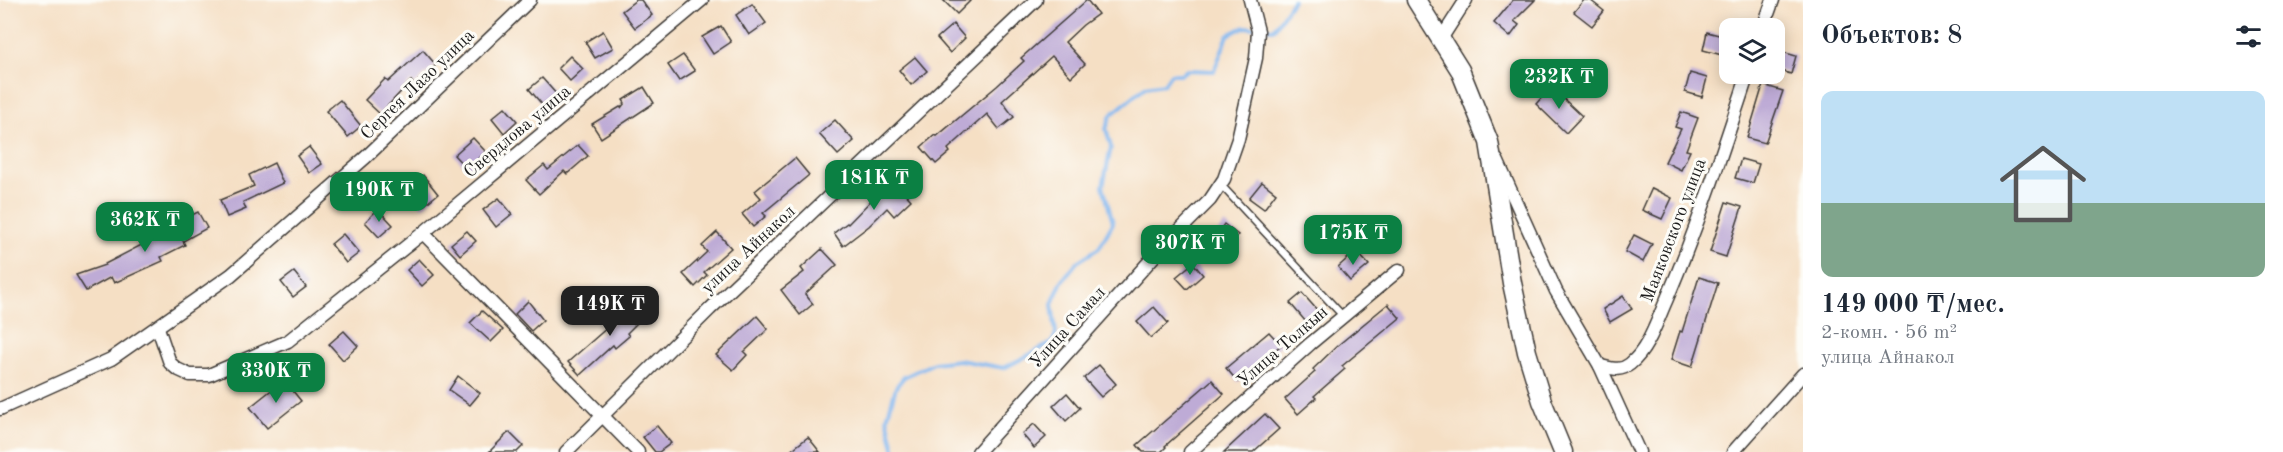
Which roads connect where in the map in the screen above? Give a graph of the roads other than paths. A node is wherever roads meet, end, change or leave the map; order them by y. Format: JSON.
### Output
{"nodes":[{"id":1,"x":530,"y":0,"type":"edge"},
{"id":2,"x":702,"y":0,"type":"edge"},
{"id":3,"x":1036,"y":0,"type":"edge"},
{"id":4,"x":1250,"y":0,"type":"edge"},
{"id":5,"x":1416,"y":0,"type":"edge"},
{"id":6,"x":1466,"y":0,"type":"edge"},
{"id":7,"x":1773,"y":0,"type":"edge"},
{"id":8,"x":1767,"y":18,"type":"edge"},
{"id":9,"x":1441,"y":39,"type":"junction"},
{"id":10,"x":1746,"y":84,"type":"edge"},
{"id":11,"x":1489,"y":142,"type":"junction"},
{"id":12,"x":1221,"y":185,"type":"junction"},
{"id":13,"x":423,"y":233,"type":"junction"},
{"id":14,"x":1400,"y":270,"type":"dead end"},
{"id":15,"x":1343,"y":316,"type":"junction"},
{"id":16,"x":158,"y":328,"type":"junction"},
{"id":17,"x":1600,"y":366,"type":"junction"},
{"id":18,"x":1803,"y":374,"type":"edge"},
{"id":19,"x":0,"y":410,"type":"edge"},
{"id":20,"x":602,"y":417,"type":"junction"},
{"id":21,"x":566,"y":452,"type":"edge"},
{"id":22,"x":638,"y":452,"type":"edge"},
{"id":23,"x":978,"y":452,"type":"edge"},
{"id":24,"x":1190,"y":452,"type":"edge"},
{"id":25,"x":1563,"y":452,"type":"edge"},
{"id":26,"x":1639,"y":452,"type":"edge"},
{"id":27,"x":1733,"y":452,"type":"edge"}],
"edges":[{"from":1,"to":16,"type":"street","name":"Сергея Лазо улица"},
{"from":2,"to":13,"type":"street","name":"Свердлова улица"},
{"from":3,"to":20,"type":"street","name":"улица Айнакол"},
{"from":4,"to":12,"type":"street","name":"Улица Самал"},
{"from":5,"to":9,"type":"main road"},
{"from":6,"to":9,"type":"street"},
{"from":7,"to":8,"type":"street"},
{"from":9,"to":11,"type":"main road"},
{"from":10,"to":17,"type":"street","name":"Маяковского улица"},
{"from":11,"to":17,"type":"street"},
{"from":11,"to":25,"type":"main road"},
{"from":12,"to":15,"type":"lane"},
{"from":12,"to":23,"type":"street","name":"Улица Самал"},
{"from":13,"to":16,"type":"street","name":"Свердлова улица"},
{"from":13,"to":20,"type":"street"},
{"from":14,"to":15,"type":"street","name":"Улица Толкын"},
{"from":15,"to":24,"type":"street","name":"Улица Толкын"},
{"from":16,"to":19,"type":"street","name":"Сергея Лазо улица"},
{"from":17,"to":26,"type":"street"},
{"from":18,"to":27,"type":"street"},
{"from":20,"to":21,"type":"street","name":"улица Айнакол"},
{"from":20,"to":22,"type":"street"}]}
